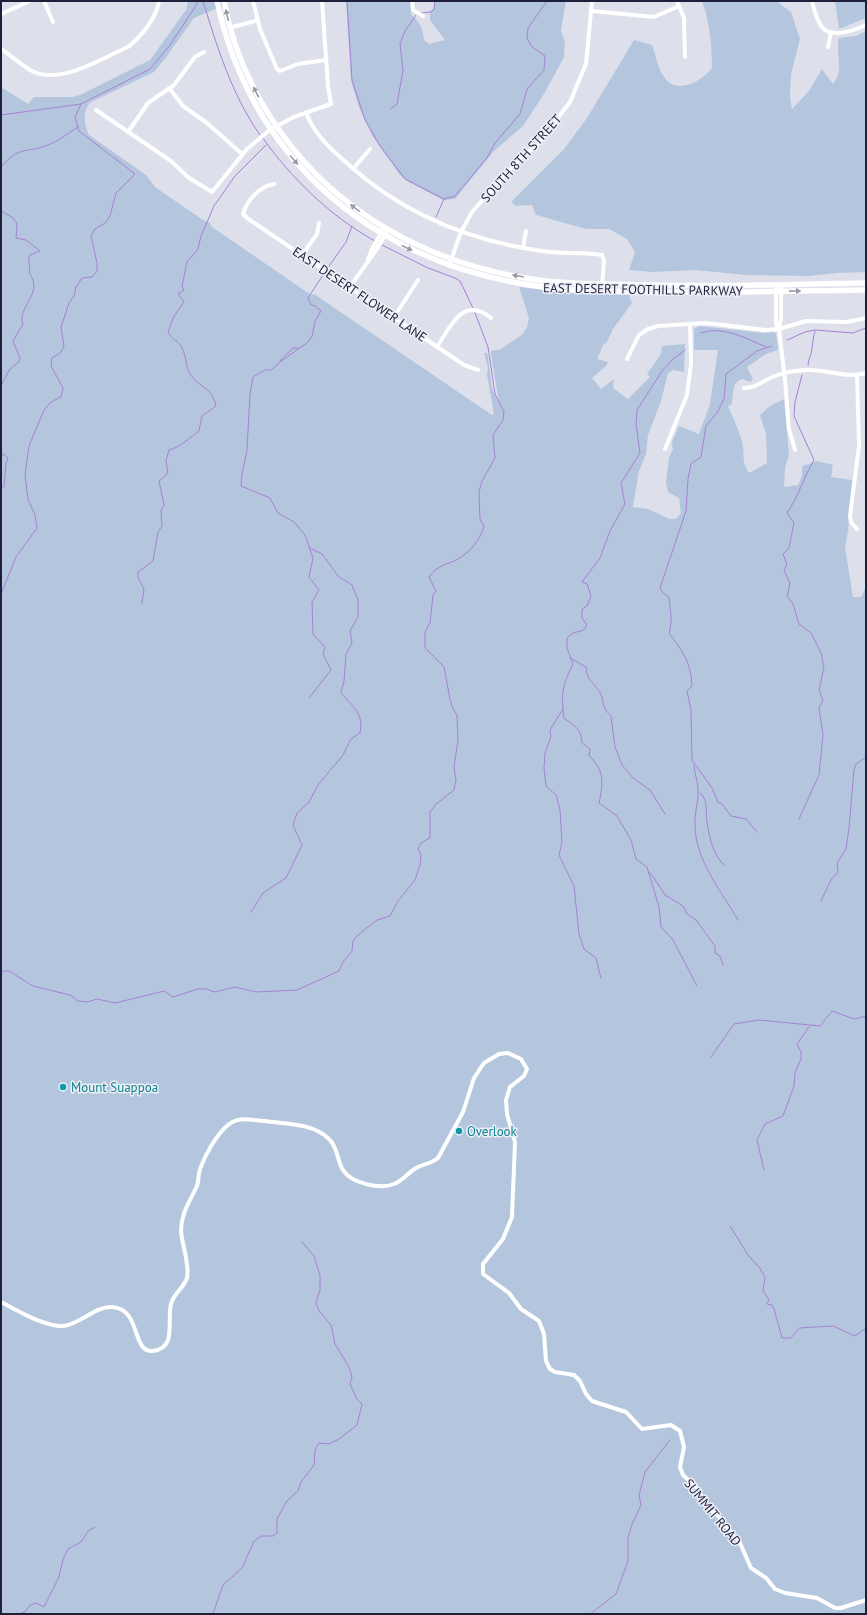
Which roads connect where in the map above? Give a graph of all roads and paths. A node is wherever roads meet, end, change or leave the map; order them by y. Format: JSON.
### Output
{"nodes":[{"id":1,"x":30,"y":1,"type":"edge"},
{"id":2,"x":44,"y":1,"type":"edge"},
{"id":3,"x":159,"y":1,"type":"edge"},
{"id":4,"x":217,"y":1,"type":"edge"},
{"id":5,"x":224,"y":1,"type":"edge"},
{"id":6,"x":253,"y":1,"type":"edge"},
{"id":7,"x":322,"y":1,"type":"edge"},
{"id":8,"x":412,"y":1,"type":"edge"},
{"id":9,"x":592,"y":1,"type":"edge"},
{"id":10,"x":677,"y":1,"type":"edge"},
{"id":11,"x":812,"y":1,"type":"edge"},
{"id":12,"x":679,"y":6,"type":"junction"},
{"id":13,"x":592,"y":11,"type":"junction"},
{"id":14,"x":1,"y":14,"type":"edge"},
{"id":15,"x":423,"y":16,"type":"dead end"},
{"id":16,"x":258,"y":20,"type":"junction"},
{"id":17,"x":53,"y":22,"type":"dead end"},
{"id":18,"x":866,"y":25,"type":"edge"},
{"id":19,"x":230,"y":28,"type":"junction"},
{"id":20,"x":223,"y":30,"type":"junction"},
{"id":21,"x":831,"y":32,"type":"junction"},
{"id":22,"x":828,"y":47,"type":"dead end"},
{"id":23,"x":1,"y":49,"type":"edge"},
{"id":24,"x":204,"y":52,"type":"dead end"},
{"id":25,"x":685,"y":57,"type":"dead end"},
{"id":26,"x":326,"y":60,"type":"junction"},
{"id":27,"x":170,"y":89,"type":"junction"},
{"id":28,"x":96,"y":110,"type":"dead end"},
{"id":29,"x":306,"y":112,"type":"junction"},
{"id":30,"x":276,"y":126,"type":"junction"},
{"id":31,"x":271,"y":129,"type":"junction"},
{"id":32,"x":128,"y":132,"type":"junction"},
{"id":33,"x":370,"y":148,"type":"dead end"},
{"id":34,"x":242,"y":154,"type":"junction"},
{"id":35,"x":353,"y":169,"type":"junction"},
{"id":36,"x":320,"y":178,"type":"junction"},
{"id":37,"x":315,"y":182,"type":"junction"},
{"id":38,"x":274,"y":184,"type":"dead end"},
{"id":39,"x":318,"y":223,"type":"dead end"},
{"id":40,"x":526,"y":231,"type":"dead end"},
{"id":41,"x":461,"y":232,"type":"junction"},
{"id":42,"x":382,"y":235,"type":"junction"},
{"id":43,"x":523,"y":248,"type":"junction"},
{"id":44,"x":302,"y":255,"type":"junction"},
{"id":45,"x":452,"y":259,"type":"junction"},
{"id":46,"x":450,"y":266,"type":"junction"},
{"id":47,"x":418,"y":280,"type":"dead end"},
{"id":48,"x":866,"y":283,"type":"edge"},
{"id":49,"x":602,"y":284,"type":"junction"},
{"id":50,"x":350,"y":287,"type":"junction"},
{"id":51,"x":779,"y":288,"type":"junction"},
{"id":52,"x":602,"y":290,"type":"junction"},
{"id":53,"x":866,"y":290,"type":"edge"},
{"id":54,"x":778,"y":311,"type":"junction"},
{"id":55,"x":394,"y":317,"type":"junction"},
{"id":56,"x":491,"y":318,"type":"dead end"},
{"id":57,"x":866,"y":318,"type":"edge"},
{"id":58,"x":690,"y":324,"type":"junction"},
{"id":59,"x":779,"y":329,"type":"junction"},
{"id":60,"x":437,"y":347,"type":"junction"},
{"id":61,"x":627,"y":359,"type":"dead end"},
{"id":62,"x":478,"y":370,"type":"dead end"},
{"id":63,"x":866,"y":373,"type":"edge"},
{"id":64,"x":784,"y":374,"type":"junction"},
{"id":65,"x":857,"y":375,"type":"junction"},
{"id":66,"x":744,"y":388,"type":"dead end"},
{"id":67,"x":665,"y":449,"type":"dead end"},
{"id":68,"x":795,"y":450,"type":"dead end"},
{"id":69,"x":857,"y":529,"type":"dead end"},
{"id":70,"x":1,"y":1302,"type":"edge"},
{"id":71,"x":866,"y":1600,"type":"edge"}],
"edges":[{"from":1,"to":14,"type":"street"},
{"from":2,"to":17,"type":"street"},
{"from":3,"to":23,"type":"street"},
{"from":4,"to":20,"type":"street","name":"EAST DESERT FOOTHILLS PARKWAY"},
{"from":19,"to":5,"type":"street","name":"EAST DESERT FOOTHILLS PARKWAY","one_way":true},
{"from":6,"to":16,"type":"street"},
{"from":7,"to":26,"type":"street"},
{"from":8,"to":15,"type":"street"},
{"from":9,"to":13,"type":"street","name":"SOUTH 8TH STREET"},
{"from":10,"to":12,"type":"street"},
{"from":11,"to":21,"type":"street"},
{"from":12,"to":13,"type":"street"},
{"from":12,"to":25,"type":"street"},
{"from":13,"to":41,"type":"street","name":"SOUTH 8TH STREET"},
{"from":16,"to":19,"type":"street"},
{"from":16,"to":26,"type":"street"},
{"from":18,"to":21,"type":"street"},
{"from":19,"to":20,"type":"street"},
{"from":30,"to":19,"type":"street","name":"EAST DESERT FOOTHILLS PARKWAY","one_way":true},
{"from":20,"to":31,"type":"street","name":"EAST DESERT FOOTHILLS PARKWAY"},
{"from":21,"to":22,"type":"street"},
{"from":24,"to":27,"type":"street"},
{"from":26,"to":29,"type":"street"},
{"from":27,"to":32,"type":"street"},
{"from":27,"to":34,"type":"street"},
{"from":28,"to":32,"type":"street"},
{"from":29,"to":30,"type":"street"},
{"from":29,"to":35,"type":"street"},
{"from":30,"to":31,"type":"street"},
{"from":30,"to":36,"type":"street","name":"EAST DESERT FOOTHILLS PARKWAY"},
{"from":31,"to":34,"type":"street"},
{"from":31,"to":37,"type":"street","name":"EAST DESERT FOOTHILLS PARKWAY","one_way":true},
{"from":32,"to":34,"type":"street"},
{"from":33,"to":35,"type":"street"},
{"from":35,"to":41,"type":"street"},
{"from":36,"to":37,"type":"street"},
{"from":42,"to":36,"type":"street","name":"EAST DESERT FOOTHILLS PARKWAY","one_way":true},
{"from":37,"to":42,"type":"street","name":"EAST DESERT FOOTHILLS PARKWAY"},
{"from":38,"to":44,"type":"street","name":"EAST DESERT FLOWER LANE"},
{"from":39,"to":44,"type":"street"},
{"from":40,"to":43,"type":"street"},
{"from":41,"to":43,"type":"street"},
{"from":41,"to":45,"type":"street","name":"SOUTH 8TH STREET"},
{"from":42,"to":45,"type":"street","name":"EAST DESERT FOOTHILLS PARKWAY"},
{"from":42,"to":46,"type":"street","name":"EAST DESERT FOOTHILLS PARKWAY","one_way":true},
{"from":42,"to":50,"type":"street"},
{"from":43,"to":49,"type":"street"},
{"from":44,"to":50,"type":"street","name":"EAST DESERT FLOWER LANE"},
{"from":45,"to":46,"type":"street","name":"SOUTH 8TH STREET"},
{"from":49,"to":45,"type":"street","name":"EAST DESERT FOOTHILLS PARKWAY","one_way":true},
{"from":46,"to":52,"type":"street","name":"EAST DESERT FOOTHILLS PARKWAY"},
{"from":47,"to":55,"type":"street"},
{"from":48,"to":51,"type":"street","name":"EAST DESERT FOOTHILLS PARKWAY"},
{"from":49,"to":51,"type":"street","name":"EAST DESERT FOOTHILLS PARKWAY"},
{"from":49,"to":52,"type":"street"},
{"from":50,"to":55,"type":"street","name":"EAST DESERT FLOWER LANE"},
{"from":51,"to":52,"type":"street","name":"EAST DESERT FOOTHILLS PARKWAY"},
{"from":51,"to":53,"type":"street","name":"EAST DESERT FOOTHILLS PARKWAY","one_way":true},
{"from":51,"to":54,"type":"street"},
{"from":54,"to":59,"type":"street"},
{"from":54,"to":59,"type":"street"},
{"from":55,"to":60,"type":"street","name":"EAST DESERT FLOWER LANE"},
{"from":56,"to":60,"type":"street"},
{"from":57,"to":59,"type":"street"},
{"from":58,"to":59,"type":"street"},
{"from":58,"to":61,"type":"street"},
{"from":58,"to":67,"type":"street"},
{"from":59,"to":64,"type":"street"},
{"from":60,"to":62,"type":"street","name":"EAST DESERT FLOWER LANE"},
{"from":63,"to":65,"type":"street"},
{"from":64,"to":65,"type":"street"},
{"from":64,"to":66,"type":"street"},
{"from":64,"to":68,"type":"street"},
{"from":65,"to":69,"type":"street"},
{"from":70,"to":71,"type":"street","name":"SUMMIT ROAD"}]}
